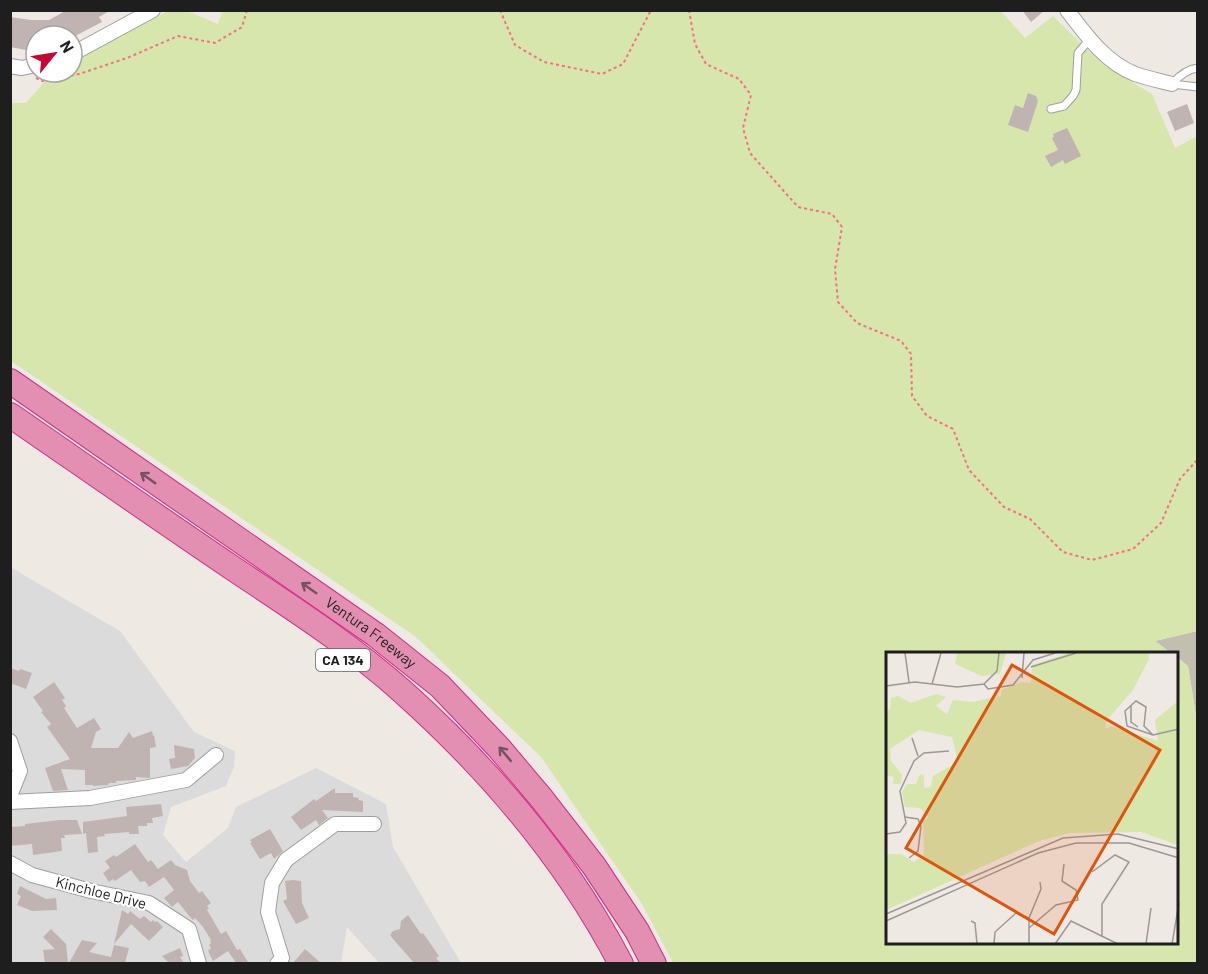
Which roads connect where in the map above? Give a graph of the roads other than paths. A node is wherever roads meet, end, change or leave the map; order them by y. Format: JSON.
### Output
{"nodes":[{"id":1,"x":153,"y":10,"type":"edge"},
{"id":2,"x":1066,"y":10,"type":"edge"},
{"id":3,"x":1090,"y":39,"type":"junction"},
{"id":4,"x":84,"y":47,"type":"edge"},
{"id":5,"x":1197,"y":69,"type":"edge"},
{"id":6,"x":1172,"y":84,"type":"junction"},
{"id":7,"x":1197,"y":87,"type":"edge"},
{"id":8,"x":1051,"y":109,"type":"dead end"},
{"id":9,"x":10,"y":381,"type":"edge"},
{"id":10,"x":10,"y":394,"type":"edge"},
{"id":11,"x":10,"y":416,"type":"edge"},
{"id":12,"x":10,"y":426,"type":"edge"},
{"id":13,"x":92,"y":439,"type":"junction"},
{"id":14,"x":10,"y":741,"type":"edge"},
{"id":15,"x":216,"y":755,"type":"dead end"},
{"id":16,"x":10,"y":796,"type":"edge"},
{"id":17,"x":542,"y":799,"type":"junction"},
{"id":18,"x":10,"y":802,"type":"edge"},
{"id":19,"x":374,"y":824,"type":"dead end"},
{"id":20,"x":10,"y":863,"type":"edge"},
{"id":21,"x":199,"y":963,"type":"edge"},
{"id":22,"x":277,"y":963,"type":"edge"},
{"id":23,"x":609,"y":963,"type":"edge"},
{"id":24,"x":621,"y":963,"type":"edge"},
{"id":25,"x":642,"y":963,"type":"edge"},
{"id":26,"x":654,"y":963,"type":"edge"}],
"edges":[{"from":1,"to":4,"type":"street"},
{"from":2,"to":3,"type":"street"},
{"from":3,"to":6,"type":"street"},
{"from":3,"to":8,"type":"lane"},
{"from":5,"to":6,"type":"lane"},
{"from":6,"to":7,"type":"lane"},
{"from":9,"to":13,"type":"highway","name":"Ventura Freeway","number":"CA 134"},
{"from":10,"to":13,"type":"highway"},
{"from":11,"to":24,"type":"highway"},
{"from":12,"to":23,"type":"highway","number":"CA 134"},
{"from":17,"to":13,"type":"highway","name":"Ventura Freeway","number":"CA 134","one_way":true},
{"from":14,"to":16,"type":"street"},
{"from":15,"to":18,"type":"street"},
{"from":17,"to":25,"type":"highway"},
{"from":17,"to":26,"type":"highway","name":"Ventura Freeway","number":"CA 134"},
{"from":19,"to":22,"type":"street"},
{"from":20,"to":21,"type":"street","name":"Kinchloe Drive"}]}
